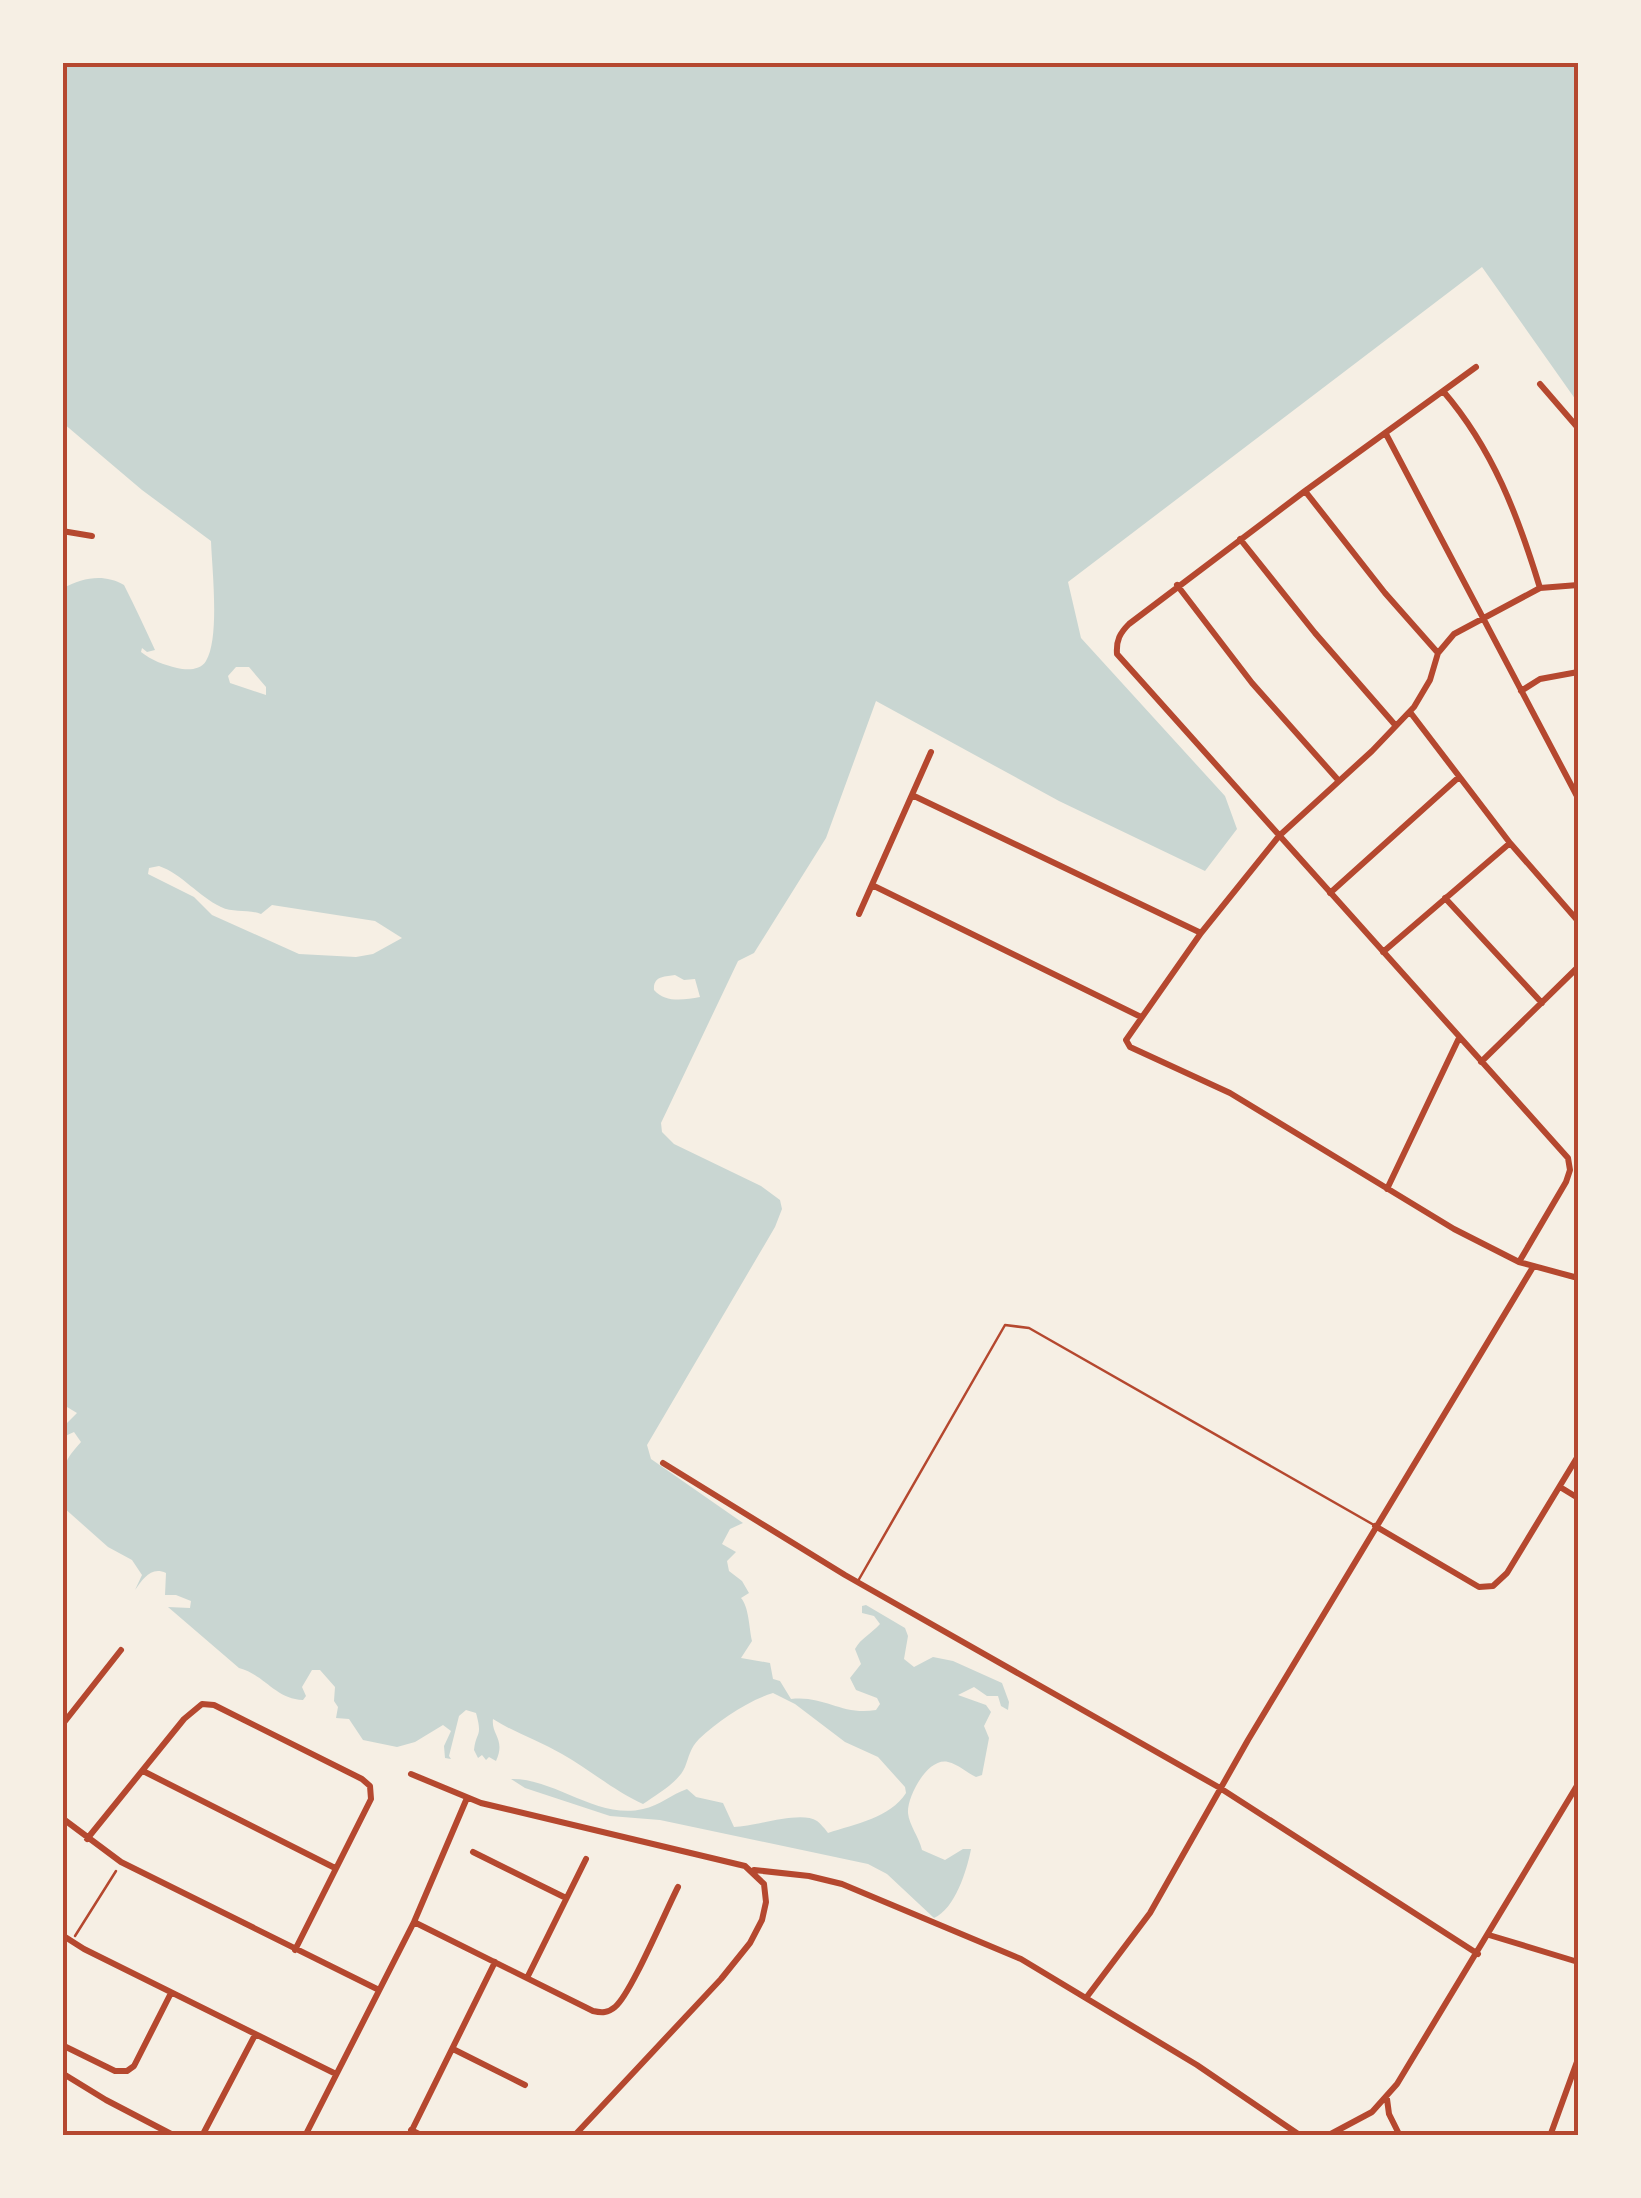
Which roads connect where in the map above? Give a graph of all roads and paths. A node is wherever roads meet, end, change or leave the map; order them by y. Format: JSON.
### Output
{"nodes":[{"id":1,"x":1476,"y":367,"type":"dead end"},
{"id":2,"x":1540,"y":384,"type":"dead end"},
{"id":3,"x":1443,"y":391,"type":"junction"},
{"id":4,"x":1578,"y":428,"type":"edge"},
{"id":5,"x":1386,"y":434,"type":"junction"},
{"id":6,"x":1305,"y":491,"type":"junction"},
{"id":7,"x":62,"y":531,"type":"edge"},
{"id":8,"x":92,"y":536,"type":"dead end"},
{"id":9,"x":1240,"y":539,"type":"junction"},
{"id":10,"x":1178,"y":585,"type":"junction"},
{"id":11,"x":1578,"y":585,"type":"edge"},
{"id":12,"x":1540,"y":588,"type":"junction"},
{"id":13,"x":1482,"y":616,"type":"junction"},
{"id":14,"x":1438,"y":653,"type":"junction"},
{"id":15,"x":1578,"y":672,"type":"edge"},
{"id":16,"x":1521,"y":692,"type":"junction"},
{"id":17,"x":1410,"y":712,"type":"junction"},
{"id":18,"x":1396,"y":726,"type":"junction"},
{"id":19,"x":932,"y":752,"type":"dead end"},
{"id":20,"x":1459,"y":777,"type":"junction"},
{"id":21,"x":1339,"y":781,"type":"junction"},
{"id":22,"x":912,"y":795,"type":"junction"},
{"id":23,"x":1578,"y":798,"type":"edge"},
{"id":24,"x":1279,"y":836,"type":"junction"},
{"id":25,"x":1510,"y":842,"type":"junction"},
{"id":26,"x":872,"y":885,"type":"junction"},
{"id":27,"x":1330,"y":893,"type":"junction"},
{"id":28,"x":1446,"y":898,"type":"junction"},
{"id":29,"x":859,"y":914,"type":"dead end"},
{"id":30,"x":1578,"y":921,"type":"edge"},
{"id":31,"x":1200,"y":933,"type":"junction"},
{"id":32,"x":1382,"y":952,"type":"junction"},
{"id":33,"x":1578,"y":967,"type":"edge"},
{"id":34,"x":1542,"y":1002,"type":"junction"},
{"id":35,"x":1141,"y":1017,"type":"junction"},
{"id":36,"x":1460,"y":1038,"type":"junction"},
{"id":37,"x":1481,"y":1062,"type":"junction"},
{"id":38,"x":1387,"y":1189,"type":"junction"},
{"id":39,"x":1519,"y":1262,"type":"junction"},
{"id":40,"x":1533,"y":1267,"type":"junction"},
{"id":41,"x":1578,"y":1278,"type":"edge"},
{"id":42,"x":1578,"y":1456,"type":"edge"},
{"id":43,"x":664,"y":1463,"type":"dead end"},
{"id":44,"x":1560,"y":1487,"type":"junction"},
{"id":45,"x":1578,"y":1498,"type":"edge"},
{"id":46,"x":1375,"y":1526,"type":"junction"},
{"id":47,"x":858,"y":1582,"type":"junction"},
{"id":48,"x":122,"y":1650,"type":"dead end"},
{"id":49,"x":62,"y":1725,"type":"edge"},
{"id":50,"x":144,"y":1771,"type":"junction"},
{"id":51,"x":411,"y":1774,"type":"dead end"},
{"id":52,"x":1578,"y":1784,"type":"edge"},
{"id":53,"x":1220,"y":1788,"type":"junction"},
{"id":54,"x":467,"y":1798,"type":"junction"},
{"id":55,"x":62,"y":1818,"type":"edge"},
{"id":56,"x":88,"y":1838,"type":"junction"},
{"id":57,"x":473,"y":1852,"type":"dead end"},
{"id":58,"x":586,"y":1859,"type":"dead end"},
{"id":59,"x":121,"y":1862,"type":"junction"},
{"id":60,"x":335,"y":1868,"type":"junction"},
{"id":61,"x":752,"y":1870,"type":"junction"},
{"id":62,"x":678,"y":1887,"type":"dead end"},
{"id":63,"x":566,"y":1898,"type":"junction"},
{"id":64,"x":414,"y":1922,"type":"junction"},
{"id":65,"x":62,"y":1936,"type":"edge"},
{"id":66,"x":1489,"y":1936,"type":"junction"},
{"id":67,"x":71,"y":1942,"type":"junction"},
{"id":68,"x":295,"y":1950,"type":"junction"},
{"id":69,"x":1478,"y":1954,"type":"junction"},
{"id":70,"x":496,"y":1962,"type":"junction"},
{"id":71,"x":1578,"y":1962,"type":"edge"},
{"id":72,"x":527,"y":1978,"type":"junction"},
{"id":73,"x":377,"y":1990,"type":"junction"},
{"id":74,"x":171,"y":1992,"type":"junction"},
{"id":75,"x":1086,"y":1998,"type":"junction"},
{"id":76,"x":254,"y":2035,"type":"junction"},
{"id":77,"x":62,"y":2045,"type":"edge"},
{"id":78,"x":452,"y":2049,"type":"junction"},
{"id":79,"x":1578,"y":2061,"type":"edge"},
{"id":80,"x":62,"y":2073,"type":"edge"},
{"id":81,"x":336,"y":2074,"type":"junction"},
{"id":82,"x":524,"y":2085,"type":"dead end"},
{"id":83,"x":1387,"y":2098,"type":"junction"},
{"id":84,"x":410,"y":2133,"type":"edge"},
{"id":85,"x":175,"y":2136,"type":"edge"},
{"id":86,"x":202,"y":2136,"type":"edge"},
{"id":87,"x":306,"y":2136,"type":"edge"},
{"id":88,"x":423,"y":2136,"type":"edge"},
{"id":89,"x":574,"y":2136,"type":"edge"},
{"id":90,"x":1301,"y":2136,"type":"edge"},
{"id":91,"x":1328,"y":2136,"type":"edge"},
{"id":92,"x":1400,"y":2136,"type":"edge"},
{"id":93,"x":1550,"y":2136,"type":"edge"}],
"edges":[{"from":1,"to":3,"type":"street"},
{"from":2,"to":4,"type":"street"},
{"from":3,"to":5,"type":"street"},
{"from":3,"to":12,"type":"street"},
{"from":5,"to":6,"type":"street"},
{"from":5,"to":13,"type":"street"},
{"from":6,"to":9,"type":"street"},
{"from":6,"to":14,"type":"street"},
{"from":7,"to":8,"type":"street"},
{"from":9,"to":10,"type":"street"},
{"from":9,"to":18,"type":"street"},
{"from":10,"to":21,"type":"street"},
{"from":10,"to":24,"type":"street"},
{"from":11,"to":12,"type":"street"},
{"from":12,"to":13,"type":"street"},
{"from":13,"to":14,"type":"street"},
{"from":13,"to":16,"type":"street"},
{"from":14,"to":17,"type":"street"},
{"from":15,"to":16,"type":"street"},
{"from":16,"to":23,"type":"street"},
{"from":17,"to":18,"type":"street"},
{"from":17,"to":20,"type":"street"},
{"from":18,"to":21,"type":"street"},
{"from":19,"to":22,"type":"street"},
{"from":20,"to":25,"type":"street"},
{"from":20,"to":27,"type":"street"},
{"from":21,"to":24,"type":"street"},
{"from":22,"to":26,"type":"street"},
{"from":22,"to":31,"type":"street"},
{"from":24,"to":27,"type":"street"},
{"from":24,"to":31,"type":"street"},
{"from":25,"to":28,"type":"street"},
{"from":25,"to":30,"type":"street"},
{"from":26,"to":29,"type":"street"},
{"from":26,"to":35,"type":"street"},
{"from":27,"to":32,"type":"street"},
{"from":28,"to":32,"type":"street"},
{"from":28,"to":34,"type":"street"},
{"from":31,"to":35,"type":"street"},
{"from":32,"to":36,"type":"street"},
{"from":33,"to":34,"type":"street"},
{"from":34,"to":37,"type":"street"},
{"from":35,"to":38,"type":"street"},
{"from":36,"to":37,"type":"street"},
{"from":36,"to":38,"type":"street"},
{"from":37,"to":39,"type":"street"},
{"from":38,"to":39,"type":"street"},
{"from":39,"to":40,"type":"street"},
{"from":40,"to":41,"type":"street"},
{"from":40,"to":46,"type":"street"},
{"from":42,"to":44,"type":"street"},
{"from":43,"to":47,"type":"street"},
{"from":44,"to":45,"type":"street"},
{"from":44,"to":46,"type":"street"},
{"from":46,"to":47,"type":"lane"},
{"from":46,"to":53,"type":"street"},
{"from":47,"to":53,"type":"street"},
{"from":48,"to":49,"type":"street"},
{"from":50,"to":56,"type":"street"},
{"from":50,"to":60,"type":"street"},
{"from":50,"to":60,"type":"street"},
{"from":51,"to":54,"type":"street"},
{"from":52,"to":66,"type":"street"},
{"from":53,"to":69,"type":"street"},
{"from":53,"to":75,"type":"street"},
{"from":54,"to":61,"type":"street"},
{"from":54,"to":64,"type":"street"},
{"from":55,"to":56,"type":"street"},
{"from":56,"to":59,"type":"street"},
{"from":57,"to":63,"type":"street"},
{"from":58,"to":63,"type":"street"},
{"from":59,"to":67,"type":"path"},
{"from":59,"to":68,"type":"street"},
{"from":60,"to":68,"type":"street"},
{"from":61,"to":75,"type":"street"},
{"from":61,"to":89,"type":"street"},
{"from":62,"to":72,"type":"street"},
{"from":63,"to":72,"type":"street"},
{"from":64,"to":70,"type":"street"},
{"from":64,"to":73,"type":"street"},
{"from":65,"to":67,"type":"street"},
{"from":66,"to":69,"type":"street"},
{"from":66,"to":71,"type":"street"},
{"from":67,"to":74,"type":"street"},
{"from":68,"to":73,"type":"street"},
{"from":69,"to":83,"type":"street"},
{"from":70,"to":72,"type":"street"},
{"from":70,"to":78,"type":"street"},
{"from":73,"to":81,"type":"street"},
{"from":74,"to":76,"type":"street"},
{"from":74,"to":77,"type":"street"},
{"from":75,"to":90,"type":"street"},
{"from":76,"to":81,"type":"street"},
{"from":76,"to":86,"type":"street"},
{"from":78,"to":82,"type":"street"},
{"from":78,"to":84,"type":"street"},
{"from":79,"to":93,"type":"street"},
{"from":80,"to":85,"type":"street"},
{"from":81,"to":87,"type":"street"},
{"from":83,"to":91,"type":"street"},
{"from":83,"to":92,"type":"street"},
{"from":84,"to":88,"type":"street"}]}
